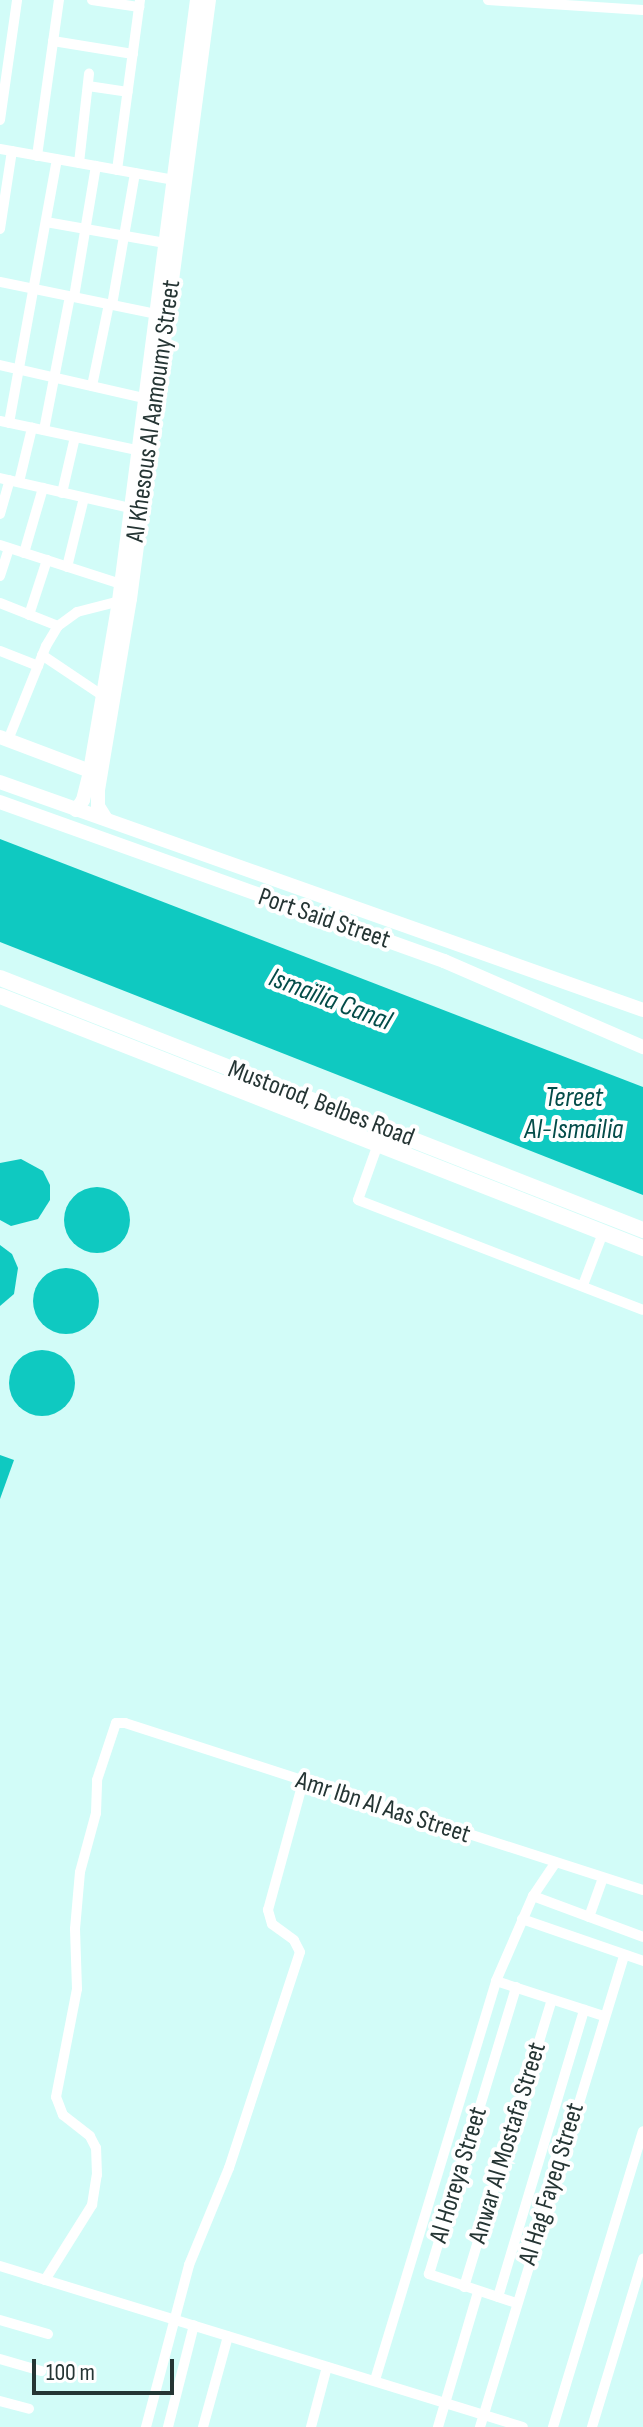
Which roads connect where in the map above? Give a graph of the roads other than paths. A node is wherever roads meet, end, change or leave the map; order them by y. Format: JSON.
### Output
{"nodes":[{"id":1,"x":17,"y":0,"type":"edge"},
{"id":2,"x":59,"y":0,"type":"edge"},
{"id":3,"x":92,"y":0,"type":"edge"},
{"id":4,"x":197,"y":0,"type":"edge"},
{"id":5,"x":209,"y":0,"type":"edge"},
{"id":6,"x":488,"y":0,"type":"edge"},
{"id":7,"x":539,"y":2,"type":"edge"},
{"id":8,"x":576,"y":3,"type":"edge"},
{"id":9,"x":139,"y":4,"type":"edge"},
{"id":10,"x":611,"y":4,"type":"edge"},
{"id":11,"x":643,"y":10,"type":"edge"},
{"id":12,"x":53,"y":41,"type":"junction"},
{"id":13,"x":133,"y":54,"type":"junction"},
{"id":14,"x":89,"y":74,"type":"dead end"},
{"id":15,"x":88,"y":86,"type":"junction"},
{"id":16,"x":128,"y":92,"type":"junction"},
{"id":17,"x":0,"y":120,"type":"edge"},
{"id":18,"x":0,"y":149,"type":"edge"},
{"id":19,"x":12,"y":151,"type":"junction"},
{"id":20,"x":37,"y":156,"type":"junction"},
{"id":21,"x":57,"y":159,"type":"junction"},
{"id":22,"x":79,"y":163,"type":"junction"},
{"id":23,"x":96,"y":166,"type":"junction"},
{"id":24,"x":117,"y":170,"type":"junction"},
{"id":25,"x":135,"y":173,"type":"junction"},
{"id":26,"x":174,"y":180,"type":"junction"},
{"id":27,"x":46,"y":222,"type":"junction"},
{"id":28,"x":0,"y":229,"type":"edge"},
{"id":29,"x":86,"y":229,"type":"junction"},
{"id":30,"x":124,"y":235,"type":"junction"},
{"id":31,"x":165,"y":243,"type":"junction"},
{"id":32,"x":0,"y":282,"type":"edge"},
{"id":33,"x":34,"y":289,"type":"junction"},
{"id":34,"x":72,"y":297,"type":"junction"},
{"id":35,"x":110,"y":304,"type":"junction"},
{"id":36,"x":156,"y":314,"type":"junction"},
{"id":37,"x":0,"y":365,"type":"edge"},
{"id":38,"x":19,"y":369,"type":"junction"},
{"id":39,"x":54,"y":377,"type":"junction"},
{"id":40,"x":92,"y":386,"type":"junction"},
{"id":41,"x":144,"y":398,"type":"junction"},
{"id":42,"x":4,"y":422,"type":"edge"},
{"id":43,"x":38,"y":429,"type":"junction"},
{"id":44,"x":75,"y":437,"type":"junction"},
{"id":45,"x":137,"y":450,"type":"junction"},
{"id":46,"x":10,"y":480,"type":"edge"},
{"id":47,"x":43,"y":488,"type":"junction"},
{"id":48,"x":62,"y":493,"type":"junction"},
{"id":49,"x":84,"y":498,"type":"junction"},
{"id":50,"x":130,"y":508,"type":"junction"},
{"id":51,"x":0,"y":514,"type":"edge"},
{"id":52,"x":4,"y":547,"type":"edge"},
{"id":53,"x":24,"y":553,"type":"junction"},
{"id":54,"x":47,"y":560,"type":"junction"},
{"id":55,"x":67,"y":567,"type":"junction"},
{"id":56,"x":0,"y":576,"type":"edge"},
{"id":57,"x":121,"y":584,"type":"junction"},
{"id":58,"x":124,"y":600,"type":"junction"},
{"id":59,"x":0,"y":603,"type":"edge"},
{"id":60,"x":29,"y":615,"type":"junction"},
{"id":61,"x":58,"y":626,"type":"junction"},
{"id":62,"x":0,"y":651,"type":"edge"},
{"id":63,"x":40,"y":661,"type":"junction"},
{"id":64,"x":103,"y":696,"type":"junction"},
{"id":65,"x":4,"y":739,"type":"edge"},
{"id":66,"x":90,"y":771,"type":"junction"},
{"id":67,"x":0,"y":782,"type":"edge"},
{"id":68,"x":0,"y":802,"type":"edge"},
{"id":69,"x":76,"y":810,"type":"junction"},
{"id":70,"x":106,"y":819,"type":"junction"},
{"id":71,"x":0,"y":978,"type":"edge"},
{"id":72,"x":0,"y":996,"type":"edge"},
{"id":73,"x":643,"y":1010,"type":"edge"},
{"id":74,"x":643,"y":1047,"type":"edge"},
{"id":75,"x":378,"y":1144,"type":"junction"},
{"id":76,"x":643,"y":1230,"type":"edge"},
{"id":77,"x":603,"y":1233,"type":"junction"},
{"id":78,"x":643,"y":1248,"type":"edge"},
{"id":79,"x":583,"y":1285,"type":"junction"},
{"id":80,"x":643,"y":1310,"type":"edge"},
{"id":81,"x":303,"y":1782,"type":"junction"},
{"id":82,"x":555,"y":1863,"type":"junction"},
{"id":83,"x":603,"y":1878,"type":"junction"},
{"id":84,"x":643,"y":1890,"type":"edge"},
{"id":85,"x":533,"y":1896,"type":"junction"},
{"id":86,"x":589,"y":1917,"type":"junction"},
{"id":87,"x":522,"y":1919,"type":"junction"},
{"id":88,"x":643,"y":1937,"type":"edge"},
{"id":89,"x":624,"y":1956,"type":"junction"},
{"id":90,"x":643,"y":1961,"type":"edge"},
{"id":91,"x":496,"y":1981,"type":"junction"},
{"id":92,"x":516,"y":1987,"type":"junction"},
{"id":93,"x":552,"y":2000,"type":"junction"},
{"id":94,"x":584,"y":2010,"type":"junction"},
{"id":95,"x":604,"y":2016,"type":"junction"},
{"id":96,"x":643,"y":2131,"type":"edge"},
{"id":97,"x":643,"y":2259,"type":"edge"},
{"id":98,"x":0,"y":2266,"type":"edge"},
{"id":99,"x":45,"y":2280,"type":"junction"},
{"id":100,"x":464,"y":2287,"type":"junction"},
{"id":101,"x":478,"y":2292,"type":"junction"},
{"id":102,"x":498,"y":2297,"type":"junction"},
{"id":103,"x":516,"y":2303,"type":"junction"},
{"id":104,"x":175,"y":2319,"type":"junction"},
{"id":105,"x":0,"y":2320,"type":"edge"},
{"id":106,"x":194,"y":2325,"type":"junction"},
{"id":107,"x":48,"y":2334,"type":"dead end"},
{"id":108,"x":228,"y":2336,"type":"junction"},
{"id":109,"x":0,"y":2359,"type":"edge"},
{"id":110,"x":327,"y":2367,"type":"junction"},
{"id":111,"x":41,"y":2371,"type":"dead end"},
{"id":112,"x":375,"y":2380,"type":"junction"},
{"id":113,"x":0,"y":2401,"type":"edge"},
{"id":114,"x":445,"y":2401,"type":"junction"},
{"id":115,"x":29,"y":2409,"type":"dead end"},
{"id":116,"x":483,"y":2414,"type":"junction"},
{"id":117,"x":146,"y":2427,"type":"edge"},
{"id":118,"x":168,"y":2427,"type":"edge"},
{"id":119,"x":203,"y":2427,"type":"edge"},
{"id":120,"x":311,"y":2427,"type":"edge"},
{"id":121,"x":438,"y":2427,"type":"edge"},
{"id":122,"x":480,"y":2427,"type":"edge"},
{"id":123,"x":520,"y":2427,"type":"edge"},
{"id":124,"x":553,"y":2427,"type":"edge"},
{"id":125,"x":592,"y":2427,"type":"edge"}],
"edges":[{"from":1,"to":17,"type":"street"},
{"from":2,"to":12,"type":"street"},
{"from":3,"to":9,"type":"street"},
{"from":4,"to":26,"type":"street","name":"Al Khesous Al Aamoumy Street"},
{"from":5,"to":58,"type":"street","name":"Al Khesous Al Aamoumy Street"},
{"from":6,"to":7,"type":"street"},
{"from":7,"to":8,"type":"street"},
{"from":8,"to":10,"type":"street"},
{"from":9,"to":13,"type":"street"},
{"from":10,"to":11,"type":"street"},
{"from":12,"to":13,"type":"street"},
{"from":12,"to":20,"type":"street"},
{"from":13,"to":16,"type":"street"},
{"from":14,"to":15,"type":"street"},
{"from":15,"to":16,"type":"street"},
{"from":15,"to":22,"type":"street"},
{"from":16,"to":24,"type":"street"},
{"from":18,"to":19,"type":"street"},
{"from":19,"to":20,"type":"street"},
{"from":19,"to":28,"type":"street"},
{"from":20,"to":21,"type":"street"},
{"from":21,"to":22,"type":"street"},
{"from":21,"to":27,"type":"street"},
{"from":22,"to":23,"type":"street"},
{"from":23,"to":24,"type":"street"},
{"from":23,"to":29,"type":"street"},
{"from":24,"to":25,"type":"street"},
{"from":25,"to":26,"type":"street"},
{"from":25,"to":30,"type":"street"},
{"from":26,"to":31,"type":"street","name":"Al Khesous Al Aamoumy Street"},
{"from":27,"to":29,"type":"street"},
{"from":27,"to":33,"type":"street"},
{"from":29,"to":30,"type":"street"},
{"from":29,"to":34,"type":"street"},
{"from":30,"to":31,"type":"street"},
{"from":30,"to":35,"type":"street"},
{"from":31,"to":36,"type":"street","name":"Al Khesous Al Aamoumy Street"},
{"from":32,"to":33,"type":"street"},
{"from":33,"to":34,"type":"street"},
{"from":33,"to":38,"type":"street"},
{"from":34,"to":35,"type":"street"},
{"from":34,"to":39,"type":"street"},
{"from":35,"to":36,"type":"street"},
{"from":35,"to":40,"type":"street"},
{"from":36,"to":41,"type":"street","name":"Al Khesous Al Aamoumy Street"},
{"from":37,"to":38,"type":"street"},
{"from":38,"to":39,"type":"street"},
{"from":38,"to":42,"type":"street"},
{"from":39,"to":40,"type":"street"},
{"from":39,"to":43,"type":"street"},
{"from":40,"to":41,"type":"street"},
{"from":41,"to":45,"type":"street","name":"Al Khesous Al Aamoumy Street"},
{"from":42,"to":43,"type":"street"},
{"from":43,"to":44,"type":"street"},
{"from":43,"to":46,"type":"street"},
{"from":44,"to":45,"type":"street"},
{"from":44,"to":48,"type":"street"},
{"from":45,"to":50,"type":"street","name":"Al Khesous Al Aamoumy Street"},
{"from":46,"to":47,"type":"street"},
{"from":46,"to":51,"type":"street"},
{"from":47,"to":48,"type":"street"},
{"from":47,"to":53,"type":"street"},
{"from":48,"to":49,"type":"street"},
{"from":49,"to":50,"type":"street"},
{"from":49,"to":55,"type":"street"},
{"from":50,"to":57,"type":"street","name":"Al Khesous Al Aamoumy Street"},
{"from":52,"to":53,"type":"street"},
{"from":52,"to":56,"type":"street"},
{"from":53,"to":54,"type":"street"},
{"from":54,"to":55,"type":"street"},
{"from":54,"to":60,"type":"street"},
{"from":55,"to":57,"type":"street"},
{"from":57,"to":58,"type":"street","name":"Al Khesous Al Aamoumy Street"},
{"from":58,"to":61,"type":"street"},
{"from":58,"to":64,"type":"street","name":"Al Khesous Al Aamoumy Street"},
{"from":58,"to":70,"type":"street","name":"Al Khesous Al Aamoumy Street"},
{"from":59,"to":60,"type":"street"},
{"from":60,"to":61,"type":"street"},
{"from":61,"to":63,"type":"street"},
{"from":62,"to":63,"type":"street"},
{"from":63,"to":64,"type":"street"},
{"from":63,"to":65,"type":"street"},
{"from":64,"to":66,"type":"street","name":"Al Khesous Al Aamoumy Street"},
{"from":65,"to":66,"type":"street"},
{"from":66,"to":69,"type":"street","name":"Al Khesous Al Aamoumy Street"},
{"from":67,"to":69,"type":"street","name":"Port Said Street"},
{"from":68,"to":74,"type":"street","name":"Port Said Street"},
{"from":69,"to":70,"type":"street","name":"Port Said Street"},
{"from":70,"to":73,"type":"street","name":"Port Said Street"},
{"from":71,"to":76,"type":"main road","name":"Mustorod, Belbes Road"},
{"from":72,"to":75,"type":"main road","name":"Mustorod, Belbes Road"},
{"from":75,"to":77,"type":"main road","name":"Mustorod, Belbes Road"},
{"from":75,"to":79,"type":"street"},
{"from":77,"to":78,"type":"main road","name":"Mustorod, Belbes Road"},
{"from":77,"to":79,"type":"street"},
{"from":79,"to":80,"type":"street"},
{"from":81,"to":82,"type":"street","name":"Amr Ibn Al Aas Street"},
{"from":81,"to":99,"type":"street","name":"Amr Ibn Al Aas Street"},
{"from":81,"to":104,"type":"street"},
{"from":82,"to":83,"type":"street","name":"Amr Ibn Al Aas Street"},
{"from":82,"to":85,"type":"street"},
{"from":83,"to":84,"type":"street","name":"Amr Ibn Al Aas Street"},
{"from":83,"to":86,"type":"street"},
{"from":85,"to":86,"type":"street"},
{"from":85,"to":87,"type":"street"},
{"from":86,"to":88,"type":"street"},
{"from":87,"to":89,"type":"street"},
{"from":87,"to":91,"type":"street"},
{"from":89,"to":90,"type":"street"},
{"from":89,"to":95,"type":"street","name":"Al Hag Fayeq Street"},
{"from":91,"to":92,"type":"street"},
{"from":91,"to":112,"type":"street"},
{"from":92,"to":93,"type":"street"},
{"from":92,"to":100,"type":"street","name":"Al Horeya Street"},
{"from":93,"to":94,"type":"street"},
{"from":93,"to":100,"type":"street","name":"Anwar Al Mostafa Street"},
{"from":94,"to":95,"type":"street"},
{"from":94,"to":102,"type":"street"},
{"from":95,"to":103,"type":"street","name":"Al Hag Fayeq Street"},
{"from":96,"to":124,"type":"street"},
{"from":97,"to":125,"type":"street"},
{"from":98,"to":99,"type":"street"},
{"from":99,"to":104,"type":"street"},
{"from":100,"to":101,"type":"street","name":"Al Horeya Street"},
{"from":101,"to":102,"type":"street","name":"Al Horeya Street"},
{"from":101,"to":114,"type":"street"},
{"from":102,"to":103,"type":"street","name":"Al Horeya Street"},
{"from":103,"to":116,"type":"street","name":"Al Hag Fayeq Street"},
{"from":104,"to":106,"type":"street"},
{"from":104,"to":117,"type":"street"},
{"from":105,"to":107,"type":"street"},
{"from":106,"to":108,"type":"street"},
{"from":106,"to":118,"type":"street"},
{"from":108,"to":110,"type":"street"},
{"from":108,"to":119,"type":"street"},
{"from":109,"to":111,"type":"street"},
{"from":110,"to":112,"type":"street"},
{"from":110,"to":120,"type":"street"},
{"from":112,"to":114,"type":"street"},
{"from":113,"to":115,"type":"street"},
{"from":114,"to":116,"type":"street"},
{"from":114,"to":121,"type":"street"},
{"from":116,"to":122,"type":"street","name":"Al Hag Fayeq Street"},
{"from":116,"to":123,"type":"street"}]}
